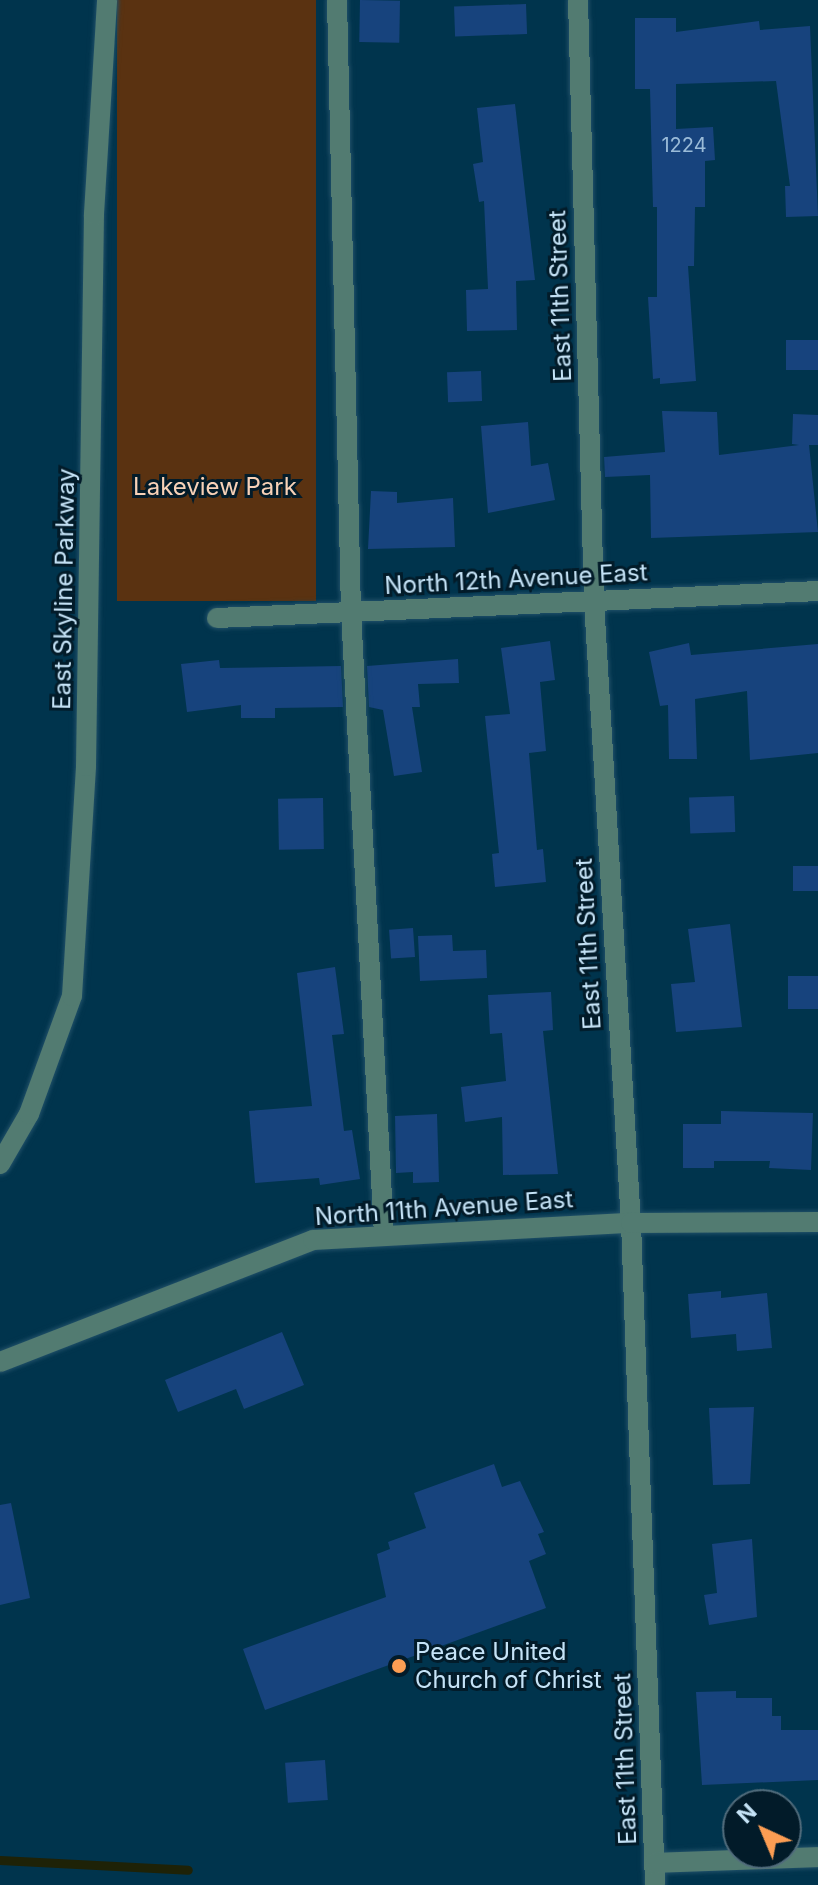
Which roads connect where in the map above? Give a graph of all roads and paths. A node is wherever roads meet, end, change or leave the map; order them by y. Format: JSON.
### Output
{"nodes":[{"id":1,"x":107,"y":0,"type":"edge"},
{"id":2,"x":337,"y":0,"type":"edge"},
{"id":3,"x":578,"y":0,"type":"edge"},
{"id":4,"x":818,"y":591,"type":"edge"},
{"id":5,"x":594,"y":601,"type":"junction"},
{"id":6,"x":351,"y":612,"type":"junction"},
{"id":7,"x":217,"y":618,"type":"dead end"},
{"id":8,"x":0,"y":1164,"type":"edge"},
{"id":9,"x":818,"y":1222,"type":"edge"},
{"id":10,"x":631,"y":1223,"type":"junction"},
{"id":11,"x":384,"y":1236,"type":"junction"},
{"id":12,"x":0,"y":1362,"type":"edge"},
{"id":13,"x":818,"y":1857,"type":"edge"},
{"id":14,"x":655,"y":1863,"type":"junction"},
{"id":15,"x":655,"y":1885,"type":"edge"}],
"edges":[{"from":1,"to":8,"type":"street","name":"East Skyline Parkway"},
{"from":2,"to":6,"type":"street"},
{"from":3,"to":5,"type":"street","name":"East 11th Street"},
{"from":4,"to":5,"type":"street","name":"North 12th Avenue East"},
{"from":5,"to":6,"type":"street","name":"North 12th Avenue East"},
{"from":5,"to":10,"type":"street","name":"East 11th Street"},
{"from":6,"to":7,"type":"street","name":"North 12th Avenue East"},
{"from":6,"to":11,"type":"street"},
{"from":9,"to":10,"type":"street","name":"North 11th Avenue East"},
{"from":10,"to":11,"type":"street","name":"North 11th Avenue East"},
{"from":10,"to":14,"type":"street","name":"East 11th Street"},
{"from":11,"to":12,"type":"street","name":"North 11th Avenue East"},
{"from":13,"to":14,"type":"street"},
{"from":14,"to":15,"type":"street","name":"East 11th Street"}]}
